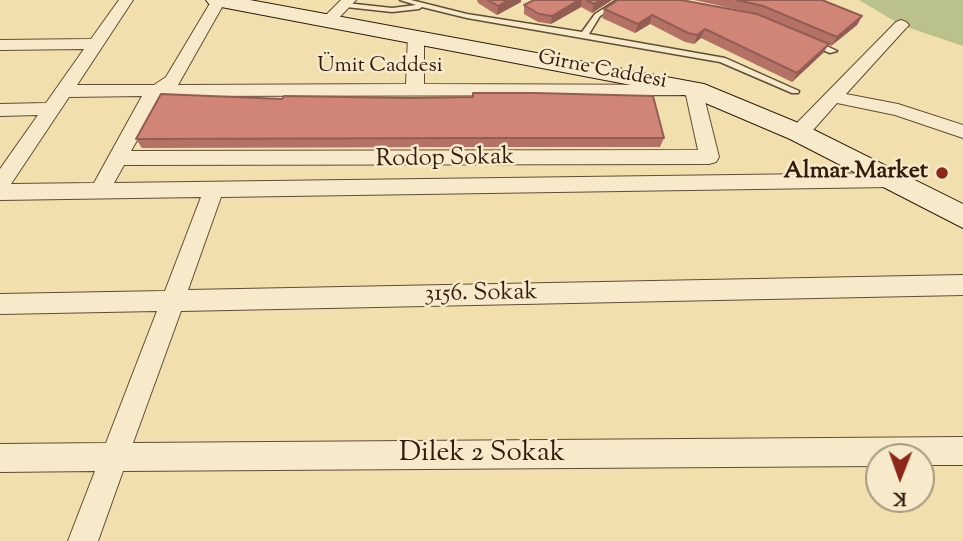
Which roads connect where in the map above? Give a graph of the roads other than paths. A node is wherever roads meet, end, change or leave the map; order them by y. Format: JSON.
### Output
{"nodes":[{"id":1,"x":127,"y":0,"type":"edge"},
{"id":2,"x":217,"y":0,"type":"edge"},
{"id":3,"x":402,"y":0,"type":"edge"},
{"id":4,"x":622,"y":0,"type":"edge"},
{"id":5,"x":422,"y":6,"type":"junction"},
{"id":6,"x":341,"y":8,"type":"edge"},
{"id":7,"x":901,"y":25,"type":"dead end"},
{"id":8,"x":584,"y":34,"type":"junction"},
{"id":9,"x":416,"y":36,"type":"junction"},
{"id":10,"x":802,"y":38,"type":"edge"},
{"id":11,"x":96,"y":44,"type":"junction"},
{"id":12,"x":0,"y":45,"type":"edge"},
{"id":13,"x":834,"y":51,"type":"dead end"},
{"id":14,"x":695,"y":89,"type":"junction"},
{"id":15,"x":415,"y":90,"type":"junction"},
{"id":16,"x":64,"y":91,"type":"junction"},
{"id":17,"x":161,"y":91,"type":"junction"},
{"id":18,"x":795,"y":91,"type":"dead end"},
{"id":19,"x":833,"y":97,"type":"junction"},
{"id":20,"x":51,"y":109,"type":"junction"},
{"id":21,"x":0,"y":110,"type":"edge"},
{"id":22,"x":963,"y":132,"type":"edge"},
{"id":23,"x":799,"y":133,"type":"junction"},
{"id":24,"x":117,"y":158,"type":"junction"},
{"id":25,"x":891,"y":180,"type":"junction"},
{"id":26,"x":0,"y":185,"type":"edge"},
{"id":27,"x":214,"y":189,"type":"junction"},
{"id":28,"x":100,"y":190,"type":"junction"},
{"id":29,"x":0,"y":192,"type":"edge"},
{"id":30,"x":963,"y":218,"type":"edge"},
{"id":31,"x":963,"y":285,"type":"edge"},
{"id":32,"x":173,"y":301,"type":"junction"},
{"id":33,"x":0,"y":304,"type":"edge"},
{"id":34,"x":963,"y":451,"type":"edge"},
{"id":35,"x":114,"y":457,"type":"junction"},
{"id":36,"x":0,"y":458,"type":"edge"},
{"id":37,"x":83,"y":541,"type":"edge"}],
"edges":[{"from":1,"to":11,"type":"street"},
{"from":2,"to":6,"type":"street","name":"Girne Caddesi"},
{"from":2,"to":17,"type":"street"},
{"from":3,"to":5,"type":"lane"},
{"from":4,"to":8,"type":"lane"},
{"from":5,"to":6,"type":"lane"},
{"from":5,"to":8,"type":"lane"},
{"from":6,"to":9,"type":"street","name":"Girne Caddesi"},
{"from":7,"to":19,"type":"street"},
{"from":8,"to":18,"type":"lane"},
{"from":9,"to":14,"type":"street","name":"Girne Caddesi"},
{"from":9,"to":15,"type":"street"},
{"from":10,"to":13,"type":"lane"},
{"from":11,"to":12,"type":"street"},
{"from":11,"to":16,"type":"street"},
{"from":14,"to":15,"type":"street","name":"Ümit Caddesi"},
{"from":14,"to":23,"type":"street","name":"Girne Caddesi"},
{"from":14,"to":24,"type":"street"},
{"from":15,"to":17,"type":"street","name":"Ümit Caddesi"},
{"from":16,"to":17,"type":"street","name":"Ümit Caddesi"},
{"from":16,"to":20,"type":"street"},
{"from":17,"to":24,"type":"street"},
{"from":19,"to":22,"type":"street"},
{"from":19,"to":23,"type":"street"},
{"from":20,"to":21,"type":"street"},
{"from":20,"to":26,"type":"street"},
{"from":23,"to":25,"type":"street","name":"Girne Caddesi"},
{"from":24,"to":28,"type":"street"},
{"from":25,"to":27,"type":"street","name":"Rodop Sokak"},
{"from":25,"to":30,"type":"street","name":"Girne Caddesi"},
{"from":27,"to":28,"type":"street","name":"Rodop Sokak"},
{"from":27,"to":32,"type":"street"},
{"from":28,"to":29,"type":"street","name":"Rodop Sokak"},
{"from":31,"to":32,"type":"street","name":"3156. Sokak"},
{"from":32,"to":33,"type":"street","name":"3156. Sokak"},
{"from":32,"to":35,"type":"street"},
{"from":34,"to":35,"type":"street","name":"Dilek 2 Sokak"},
{"from":35,"to":36,"type":"street","name":"Dilek 2 Sokak"},
{"from":35,"to":37,"type":"street"}]}
